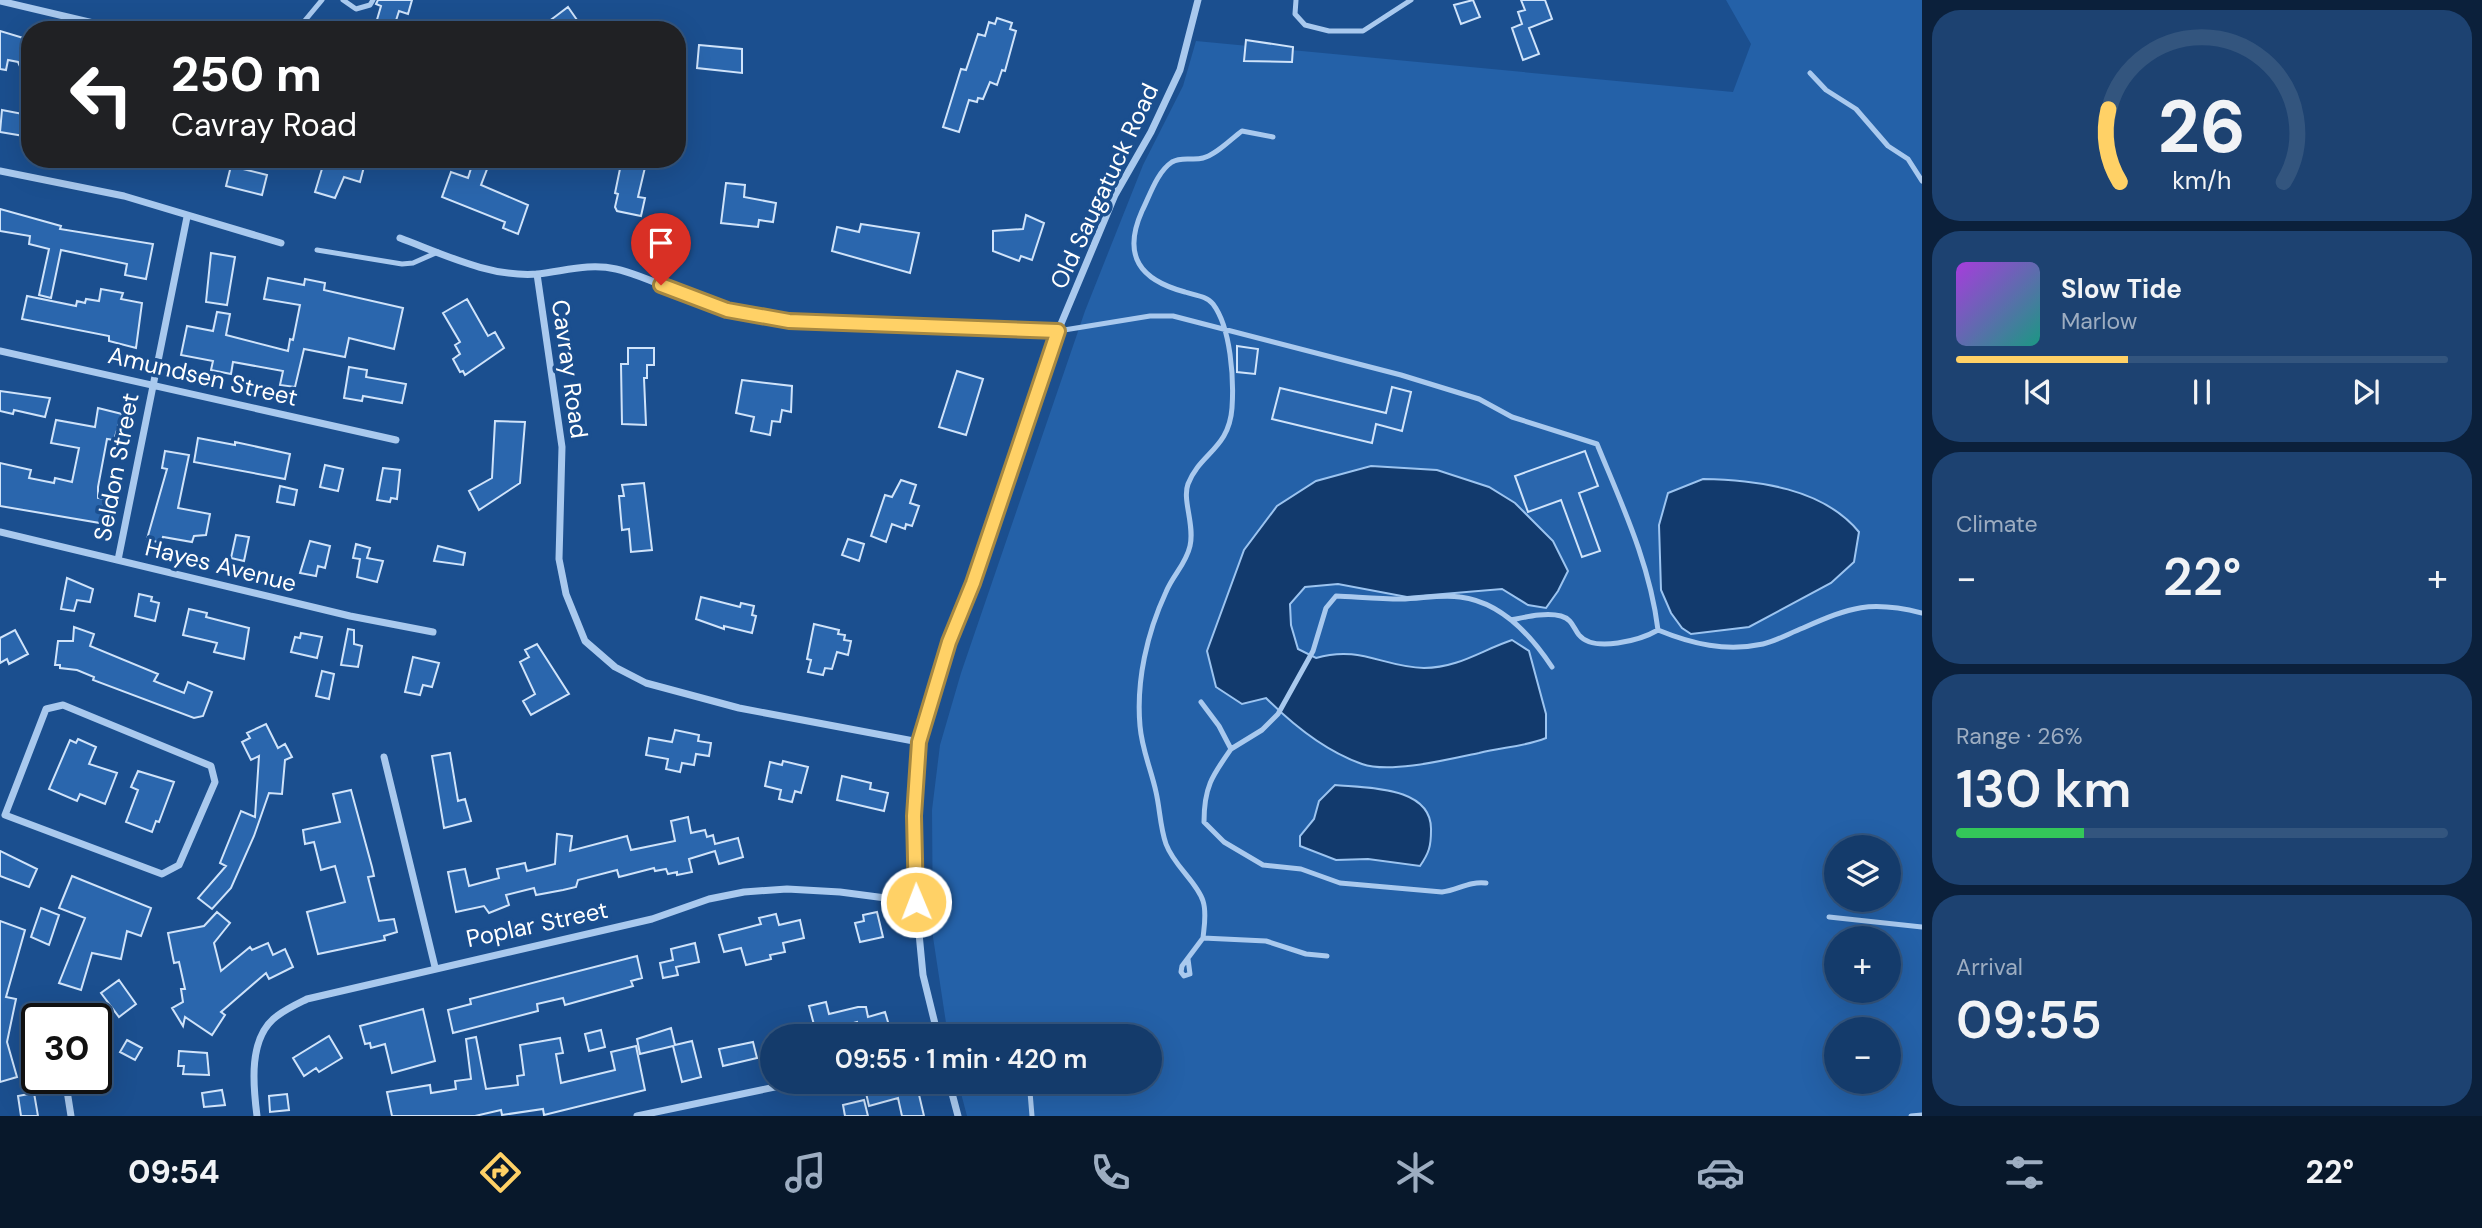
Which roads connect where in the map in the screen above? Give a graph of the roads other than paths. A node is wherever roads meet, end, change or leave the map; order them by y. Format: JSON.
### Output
{"nodes":[{"id":1,"x":322,"y":0,"type":"edge"},
{"id":2,"x":343,"y":0,"type":"edge"},
{"id":3,"x":373,"y":0,"type":"edge"},
{"id":4,"x":1198,"y":0,"type":"edge"},
{"id":5,"x":1296,"y":0,"type":"edge"},
{"id":6,"x":1411,"y":0,"type":"edge"},
{"id":7,"x":0,"y":1,"type":"edge"},
{"id":8,"x":85,"y":21,"type":"edge"},
{"id":9,"x":304,"y":21,"type":"edge"},
{"id":10,"x":1810,"y":73,"type":"dead end"},
{"id":11,"x":1273,"y":137,"type":"dead end"},
{"id":12,"x":0,"y":171,"type":"edge"},
{"id":13,"x":1922,"y":181,"type":"edge"},
{"id":14,"x":187,"y":217,"type":"junction"},
{"id":15,"x":400,"y":238,"type":"dead end"},
{"id":16,"x":281,"y":243,"type":"dead end"},
{"id":17,"x":317,"y":250,"type":"dead end"},
{"id":18,"x":438,"y":252,"type":"junction"},
{"id":19,"x":537,"y":274,"type":"junction"},
{"id":20,"x":1222,"y":327,"type":"junction"},
{"id":21,"x":1058,"y":331,"type":"junction"},
{"id":22,"x":0,"y":351,"type":"edge"},
{"id":23,"x":152,"y":384,"type":"junction"},
{"id":24,"x":396,"y":440,"type":"dead end"},
{"id":25,"x":0,"y":532,"type":"edge"},
{"id":26,"x":118,"y":560,"type":"junction"},
{"id":27,"x":1922,"y":613,"type":"edge"},
{"id":28,"x":1511,"y":620,"type":"junction"},
{"id":29,"x":1658,"y":630,"type":"junction"},
{"id":30,"x":433,"y":632,"type":"dead end"},
{"id":31,"x":1552,"y":667,"type":"dead end"},
{"id":32,"x":1201,"y":702,"type":"dead end"},
{"id":33,"x":919,"y":742,"type":"junction"},
{"id":34,"x":1231,"y":749,"type":"junction"},
{"id":35,"x":384,"y":757,"type":"dead end"},
{"id":36,"x":3,"y":815,"type":"edge"},
{"id":37,"x":1486,"y":883,"type":"dead end"},
{"id":38,"x":916,"y":902,"type":"junction"},
{"id":39,"x":1829,"y":916,"type":"dead end"},
{"id":40,"x":1922,"y":927,"type":"edge"},
{"id":41,"x":1203,"y":938,"type":"junction"},
{"id":42,"x":1327,"y":956,"type":"dead end"},
{"id":43,"x":1188,"y":959,"type":"dead end"},
{"id":44,"x":435,"y":967,"type":"junction"},
{"id":45,"x":935,"y":1024,"type":"edge"},
{"id":46,"x":760,"y":1090,"type":"edge"},
{"id":47,"x":68,"y":1094,"type":"edge"},
{"id":48,"x":952,"y":1094,"type":"edge"},
{"id":49,"x":1030,"y":1094,"type":"edge"},
{"id":50,"x":1922,"y":1115,"type":"edge"},
{"id":51,"x":71,"y":1116,"type":"edge"},
{"id":52,"x":257,"y":1116,"type":"edge"},
{"id":53,"x":637,"y":1116,"type":"edge"},
{"id":54,"x":958,"y":1116,"type":"edge"},
{"id":55,"x":1032,"y":1116,"type":"edge"},
{"id":56,"x":1911,"y":1116,"type":"edge"}],
"edges":[{"from":1,"to":9,"type":"lane"},
{"from":2,"to":3,"type":"lane"},
{"from":4,"to":21,"type":"street","name":"Old Saugatuck Road"},
{"from":5,"to":6,"type":"lane"},
{"from":7,"to":8,"type":"street"},
{"from":10,"to":13,"type":"lane"},
{"from":11,"to":20,"type":"lane"},
{"from":12,"to":14,"type":"street"},
{"from":14,"to":16,"type":"street"},
{"from":14,"to":23,"type":"street","name":"Seldon Street"},
{"from":15,"to":18,"type":"street"},
{"from":17,"to":18,"type":"lane"},
{"from":18,"to":19,"type":"street"},
{"from":19,"to":21,"type":"street","name":"Cavray Road"},
{"from":19,"to":33,"type":"street","name":"Cavray Road"},
{"from":20,"to":21,"type":"lane"},
{"from":20,"to":29,"type":"lane"},
{"from":20,"to":41,"type":"lane"},
{"from":21,"to":33,"type":"street","name":"Old Saugatuck Road"},
{"from":22,"to":23,"type":"street","name":"Amundsen Street"},
{"from":23,"to":24,"type":"street","name":"Amundsen Street"},
{"from":23,"to":26,"type":"street","name":"Seldon Street"},
{"from":25,"to":26,"type":"street","name":"Hayes Avenue"},
{"from":26,"to":30,"type":"street","name":"Hayes Avenue"},
{"from":27,"to":29,"type":"lane"},
{"from":28,"to":29,"type":"lane"},
{"from":28,"to":31,"type":"lane"},
{"from":28,"to":34,"type":"lane"},
{"from":32,"to":34,"type":"lane"},
{"from":33,"to":38,"type":"street","name":"Old Saugatuck Road"},
{"from":34,"to":37,"type":"lane"},
{"from":35,"to":44,"type":"street"},
{"from":36,"to":36,"type":"street"},
{"from":38,"to":44,"type":"street","name":"Poplar Street"},
{"from":38,"to":45,"type":"street","name":"Old Saugatuck Road"},
{"from":39,"to":40,"type":"lane"},
{"from":41,"to":42,"type":"lane"},
{"from":41,"to":43,"type":"lane"},
{"from":44,"to":52,"type":"street","name":"Poplar Street"},
{"from":46,"to":53,"type":"street"},
{"from":47,"to":51,"type":"street"},
{"from":48,"to":54,"type":"street"},
{"from":49,"to":55,"type":"lane"},
{"from":50,"to":56,"type":"lane"}]}
